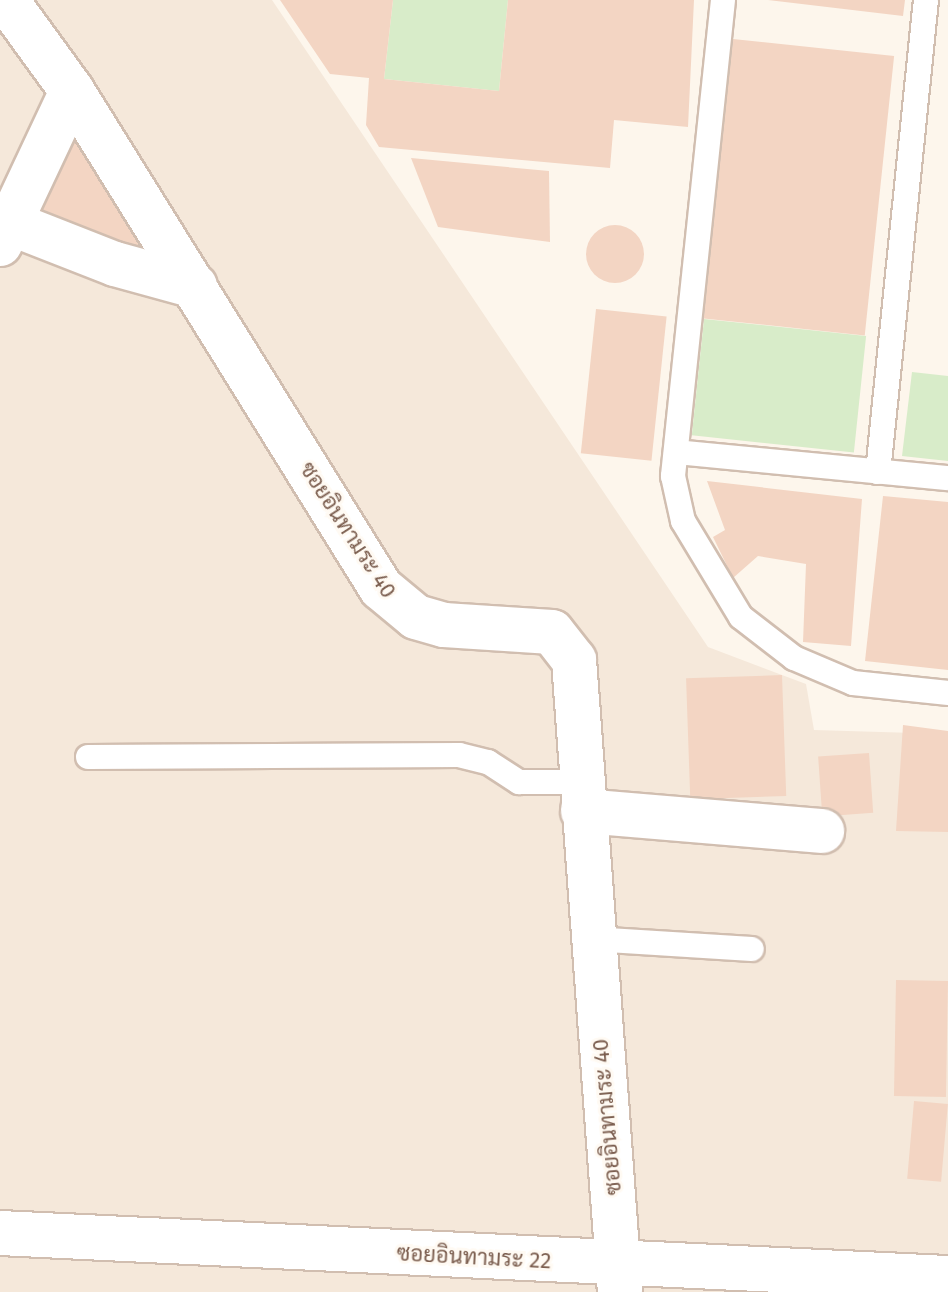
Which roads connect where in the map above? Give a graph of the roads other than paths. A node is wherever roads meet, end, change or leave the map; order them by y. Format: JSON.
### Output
{"nodes":[{"id":1,"x":6,"y":0,"type":"edge"},
{"id":2,"x":723,"y":0,"type":"edge"},
{"id":3,"x":926,"y":0,"type":"edge"},
{"id":4,"x":72,"y":91,"type":"junction"},
{"id":5,"x":3,"y":228,"type":"edge"},
{"id":6,"x":195,"y":286,"type":"junction"},
{"id":7,"x":676,"y":452,"type":"junction"},
{"id":8,"x":878,"y":472,"type":"junction"},
{"id":9,"x":948,"y":478,"type":"edge"},
{"id":10,"x":948,"y":693,"type":"edge"},
{"id":11,"x":88,"y":757,"type":"dead end"},
{"id":12,"x":582,"y":796,"type":"junction"},
{"id":13,"x":822,"y":831,"type":"dead end"},
{"id":14,"x":592,"y":939,"type":"junction"},
{"id":15,"x":752,"y":949,"type":"dead end"},
{"id":16,"x":0,"y":1233,"type":"edge"},
{"id":17,"x":948,"y":1278,"type":"edge"},
{"id":18,"x":611,"y":1283,"type":"edge"}],
"edges":[{"from":1,"to":4,"type":"street","name":"ซอยอินทามระ 40"},
{"from":2,"to":7,"type":"lane"},
{"from":3,"to":8,"type":"lane"},
{"from":4,"to":5,"type":"street"},
{"from":4,"to":6,"type":"street","name":"ซอยอินทามระ 40"},
{"from":5,"to":6,"type":"street"},
{"from":6,"to":12,"type":"street","name":"ซอยอินทามระ 40"},
{"from":7,"to":8,"type":"lane"},
{"from":7,"to":10,"type":"lane"},
{"from":8,"to":9,"type":"lane"},
{"from":11,"to":12,"type":"lane"},
{"from":12,"to":13,"type":"street"},
{"from":12,"to":14,"type":"street","name":"ซอยอินทามระ 40"},
{"from":14,"to":15,"type":"lane"},
{"from":14,"to":18,"type":"street","name":"ซอยอินทามระ 40"},
{"from":16,"to":18,"type":"street","name":"ซอยอินทามระ 22"},
{"from":17,"to":18,"type":"street","name":"ซอยอินทามระ 22"}]}
